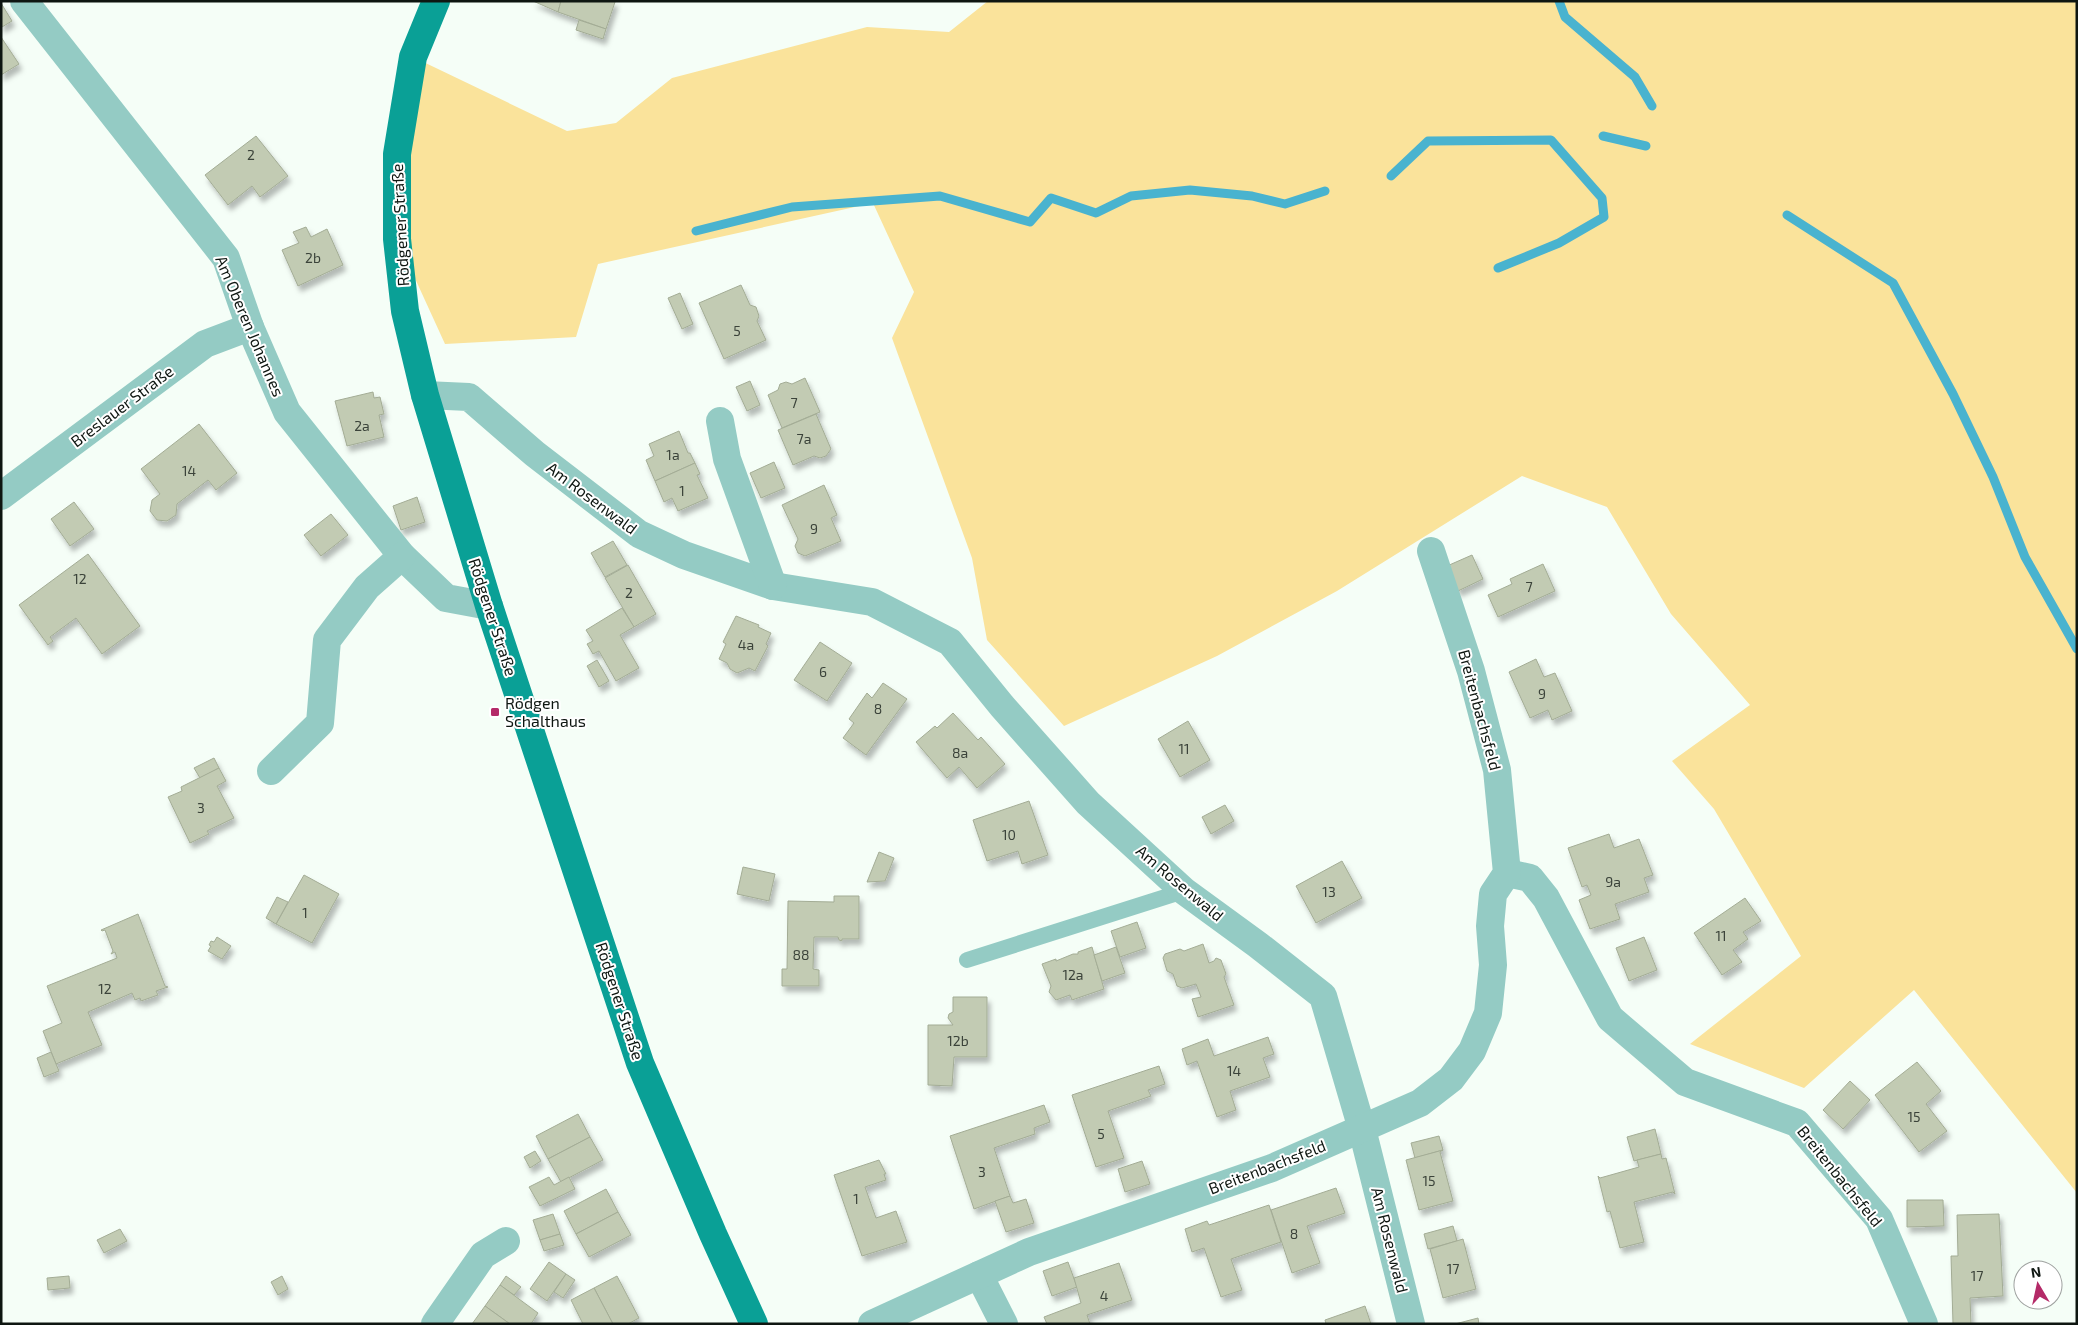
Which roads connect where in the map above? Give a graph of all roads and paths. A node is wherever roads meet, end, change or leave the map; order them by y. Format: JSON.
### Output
{"nodes":[{"id":1,"x":24,"y":1,"type":"edge"},
{"id":2,"x":436,"y":1,"type":"edge"},
{"id":3,"x":250,"y":327,"type":"junction"},
{"id":4,"x":425,"y":395,"type":"junction"},
{"id":5,"x":720,"y":421,"type":"dead end"},
{"id":6,"x":1,"y":496,"type":"edge"},
{"id":7,"x":1431,"y":551,"type":"dead end"},
{"id":8,"x":402,"y":556,"type":"junction"},
{"id":9,"x":773,"y":586,"type":"junction"},
{"id":10,"x":489,"y":606,"type":"junction"},
{"id":11,"x":271,"y":771,"type":"dead end"},
{"id":12,"x":1507,"y":873,"type":"junction"},
{"id":13,"x":1184,"y":891,"type":"junction"},
{"id":14,"x":967,"y":960,"type":"dead end"},
{"id":15,"x":1362,"y":1129,"type":"junction"},
{"id":16,"x":506,"y":1241,"type":"dead end"},
{"id":17,"x":979,"y":1275,"type":"junction"},
{"id":18,"x":435,"y":1324,"type":"edge"},
{"id":19,"x":754,"y":1324,"type":"edge"},
{"id":20,"x":872,"y":1324,"type":"edge"},
{"id":21,"x":1004,"y":1324,"type":"edge"},
{"id":22,"x":1411,"y":1324,"type":"edge"},
{"id":23,"x":1924,"y":1324,"type":"edge"}],
"edges":[{"from":1,"to":3,"type":"street","name":"Am Oberen Johannes"},
{"from":2,"to":4,"type":"main road","name":"Rödgener Straße"},
{"from":3,"to":6,"type":"street","name":"Breslauer Straße"},
{"from":3,"to":8,"type":"street","name":"Am Oberen Johannes"},
{"from":4,"to":9,"type":"street","name":"Am Rosenwald"},
{"from":4,"to":10,"type":"main road","name":"Rödgener Straße"},
{"from":5,"to":9,"type":"street"},
{"from":7,"to":12,"type":"street","name":"Breitenbachsfeld"},
{"from":8,"to":10,"type":"street","name":"Am Oberen Johannes"},
{"from":8,"to":11,"type":"street"},
{"from":9,"to":13,"type":"street","name":"Am Rosenwald"},
{"from":10,"to":19,"type":"main road","name":"Rödgener Straße"},
{"from":12,"to":15,"type":"street","name":"Breitenbachsfeld"},
{"from":12,"to":23,"type":"street","name":"Breitenbachsfeld"},
{"from":13,"to":14,"type":"lane"},
{"from":13,"to":15,"type":"street","name":"Am Rosenwald"},
{"from":15,"to":17,"type":"street","name":"Breitenbachsfeld"},
{"from":15,"to":22,"type":"street","name":"Am Rosenwald"},
{"from":16,"to":18,"type":"street"},
{"from":17,"to":20,"type":"street","name":"Breitenbachsfeld"},
{"from":17,"to":21,"type":"street"}]}
